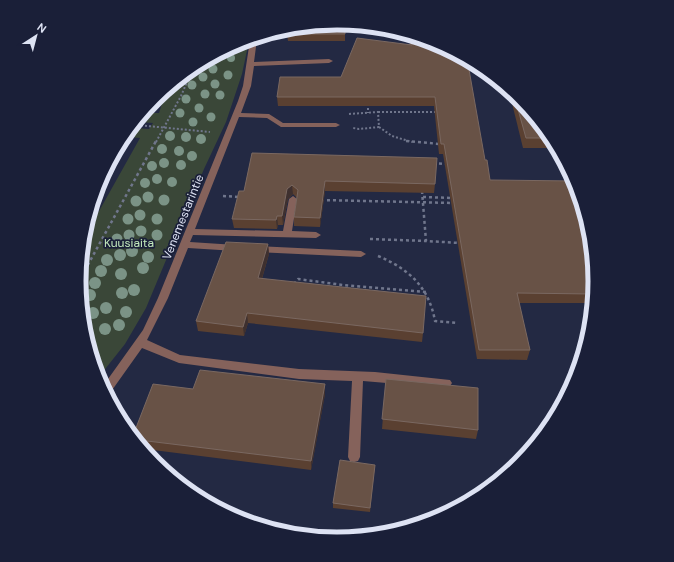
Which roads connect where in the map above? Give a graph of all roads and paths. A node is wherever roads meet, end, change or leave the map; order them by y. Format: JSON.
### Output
{"nodes":[{"id":1,"x":253,"y":44,"type":"edge"},
{"id":2,"x":329,"y":61,"type":"dead end"},
{"id":3,"x":250,"y":64,"type":"junction"},
{"id":4,"x":188,"y":79,"type":"edge"},
{"id":5,"x":368,"y":103,"type":"edge"},
{"id":6,"x":378,"y":112,"type":"dead end"},
{"id":7,"x":444,"y":112,"type":"edge"},
{"id":8,"x":368,"y":113,"type":"dead end"},
{"id":9,"x":237,"y":114,"type":"junction"},
{"id":10,"x":140,"y":125,"type":"edge"},
{"id":11,"x":336,"y":125,"type":"dead end"},
{"id":12,"x":164,"y":127,"type":"junction"},
{"id":13,"x":379,"y":127,"type":"dead end"},
{"id":14,"x":218,"y":132,"type":"dead end"},
{"id":15,"x":441,"y":144,"type":"edge"},
{"id":16,"x":428,"y":163,"type":"edge"},
{"id":17,"x":452,"y":164,"type":"edge"},
{"id":18,"x":422,"y":190,"type":"edge"},
{"id":19,"x":218,"y":196,"type":"dead end"},
{"id":20,"x":240,"y":197,"type":"edge"},
{"id":21,"x":423,"y":197,"type":"junction"},
{"id":22,"x":454,"y":198,"type":"edge"},
{"id":23,"x":293,"y":199,"type":"joint"},
{"id":24,"x":423,"y":203,"type":"junction"},
{"id":25,"x":456,"y":203,"type":"edge"},
{"id":26,"x":190,"y":232,"type":"junction"},
{"id":27,"x":287,"y":234,"type":"junction"},
{"id":28,"x":316,"y":235,"type":"dead end"},
{"id":29,"x":462,"y":243,"type":"edge"},
{"id":30,"x":184,"y":245,"type":"junction"},
{"id":31,"x":361,"y":254,"type":"joint"},
{"id":32,"x":87,"y":267,"type":"edge"},
{"id":33,"x":343,"y":286,"type":"junction"},
{"id":34,"x":290,"y":289,"type":"edge"},
{"id":35,"x":342,"y":292,"type":"edge"},
{"id":36,"x":427,"y":292,"type":"junction"},
{"id":37,"x":457,"y":323,"type":"dead end"},
{"id":38,"x":140,"y":342,"type":"junction"},
{"id":39,"x":358,"y":376,"type":"junction"},
{"id":40,"x":446,"y":383,"type":"edge"},
{"id":41,"x":109,"y":386,"type":"edge"},
{"id":42,"x":354,"y":456,"type":"dead end"}],
"edges":[{"from":1,"to":3,"type":"street","name":"Venemestarintie"},
{"from":2,"to":3,"type":"street"},
{"from":3,"to":9,"type":"street","name":"Venemestarintie"},
{"from":4,"to":12,"type":"path"},
{"from":5,"to":8,"type":"path"},
{"from":6,"to":7,"type":"path"},
{"from":9,"to":11,"type":"street"},
{"from":9,"to":26,"type":"street","name":"Venemestarintie"},
{"from":10,"to":12,"type":"path"},
{"from":12,"to":14,"type":"path"},
{"from":12,"to":32,"type":"path"},
{"from":13,"to":15,"type":"path"},
{"from":16,"to":17,"type":"path"},
{"from":18,"to":21,"type":"path"},
{"from":19,"to":20,"type":"path"},
{"from":21,"to":22,"type":"path"},
{"from":21,"to":24,"type":"path"},
{"from":23,"to":24,"type":"path"},
{"from":23,"to":27,"type":"street"},
{"from":24,"to":25,"type":"path"},
{"from":24,"to":29,"type":"path"},
{"from":26,"to":27,"type":"street"},
{"from":26,"to":30,"type":"street","name":"Venemestarintie"},
{"from":27,"to":28,"type":"street"},
{"from":30,"to":31,"type":"street"},
{"from":30,"to":38,"type":"street","name":"Venemestarintie"},
{"from":31,"to":36,"type":"path"},
{"from":33,"to":34,"type":"path"},
{"from":33,"to":35,"type":"path"},
{"from":33,"to":36,"type":"path"},
{"from":36,"to":37,"type":"path"},
{"from":38,"to":39,"type":"street"},
{"from":38,"to":41,"type":"street","name":"Venemestarintie"},
{"from":39,"to":40,"type":"street"},
{"from":39,"to":42,"type":"street"}]}
